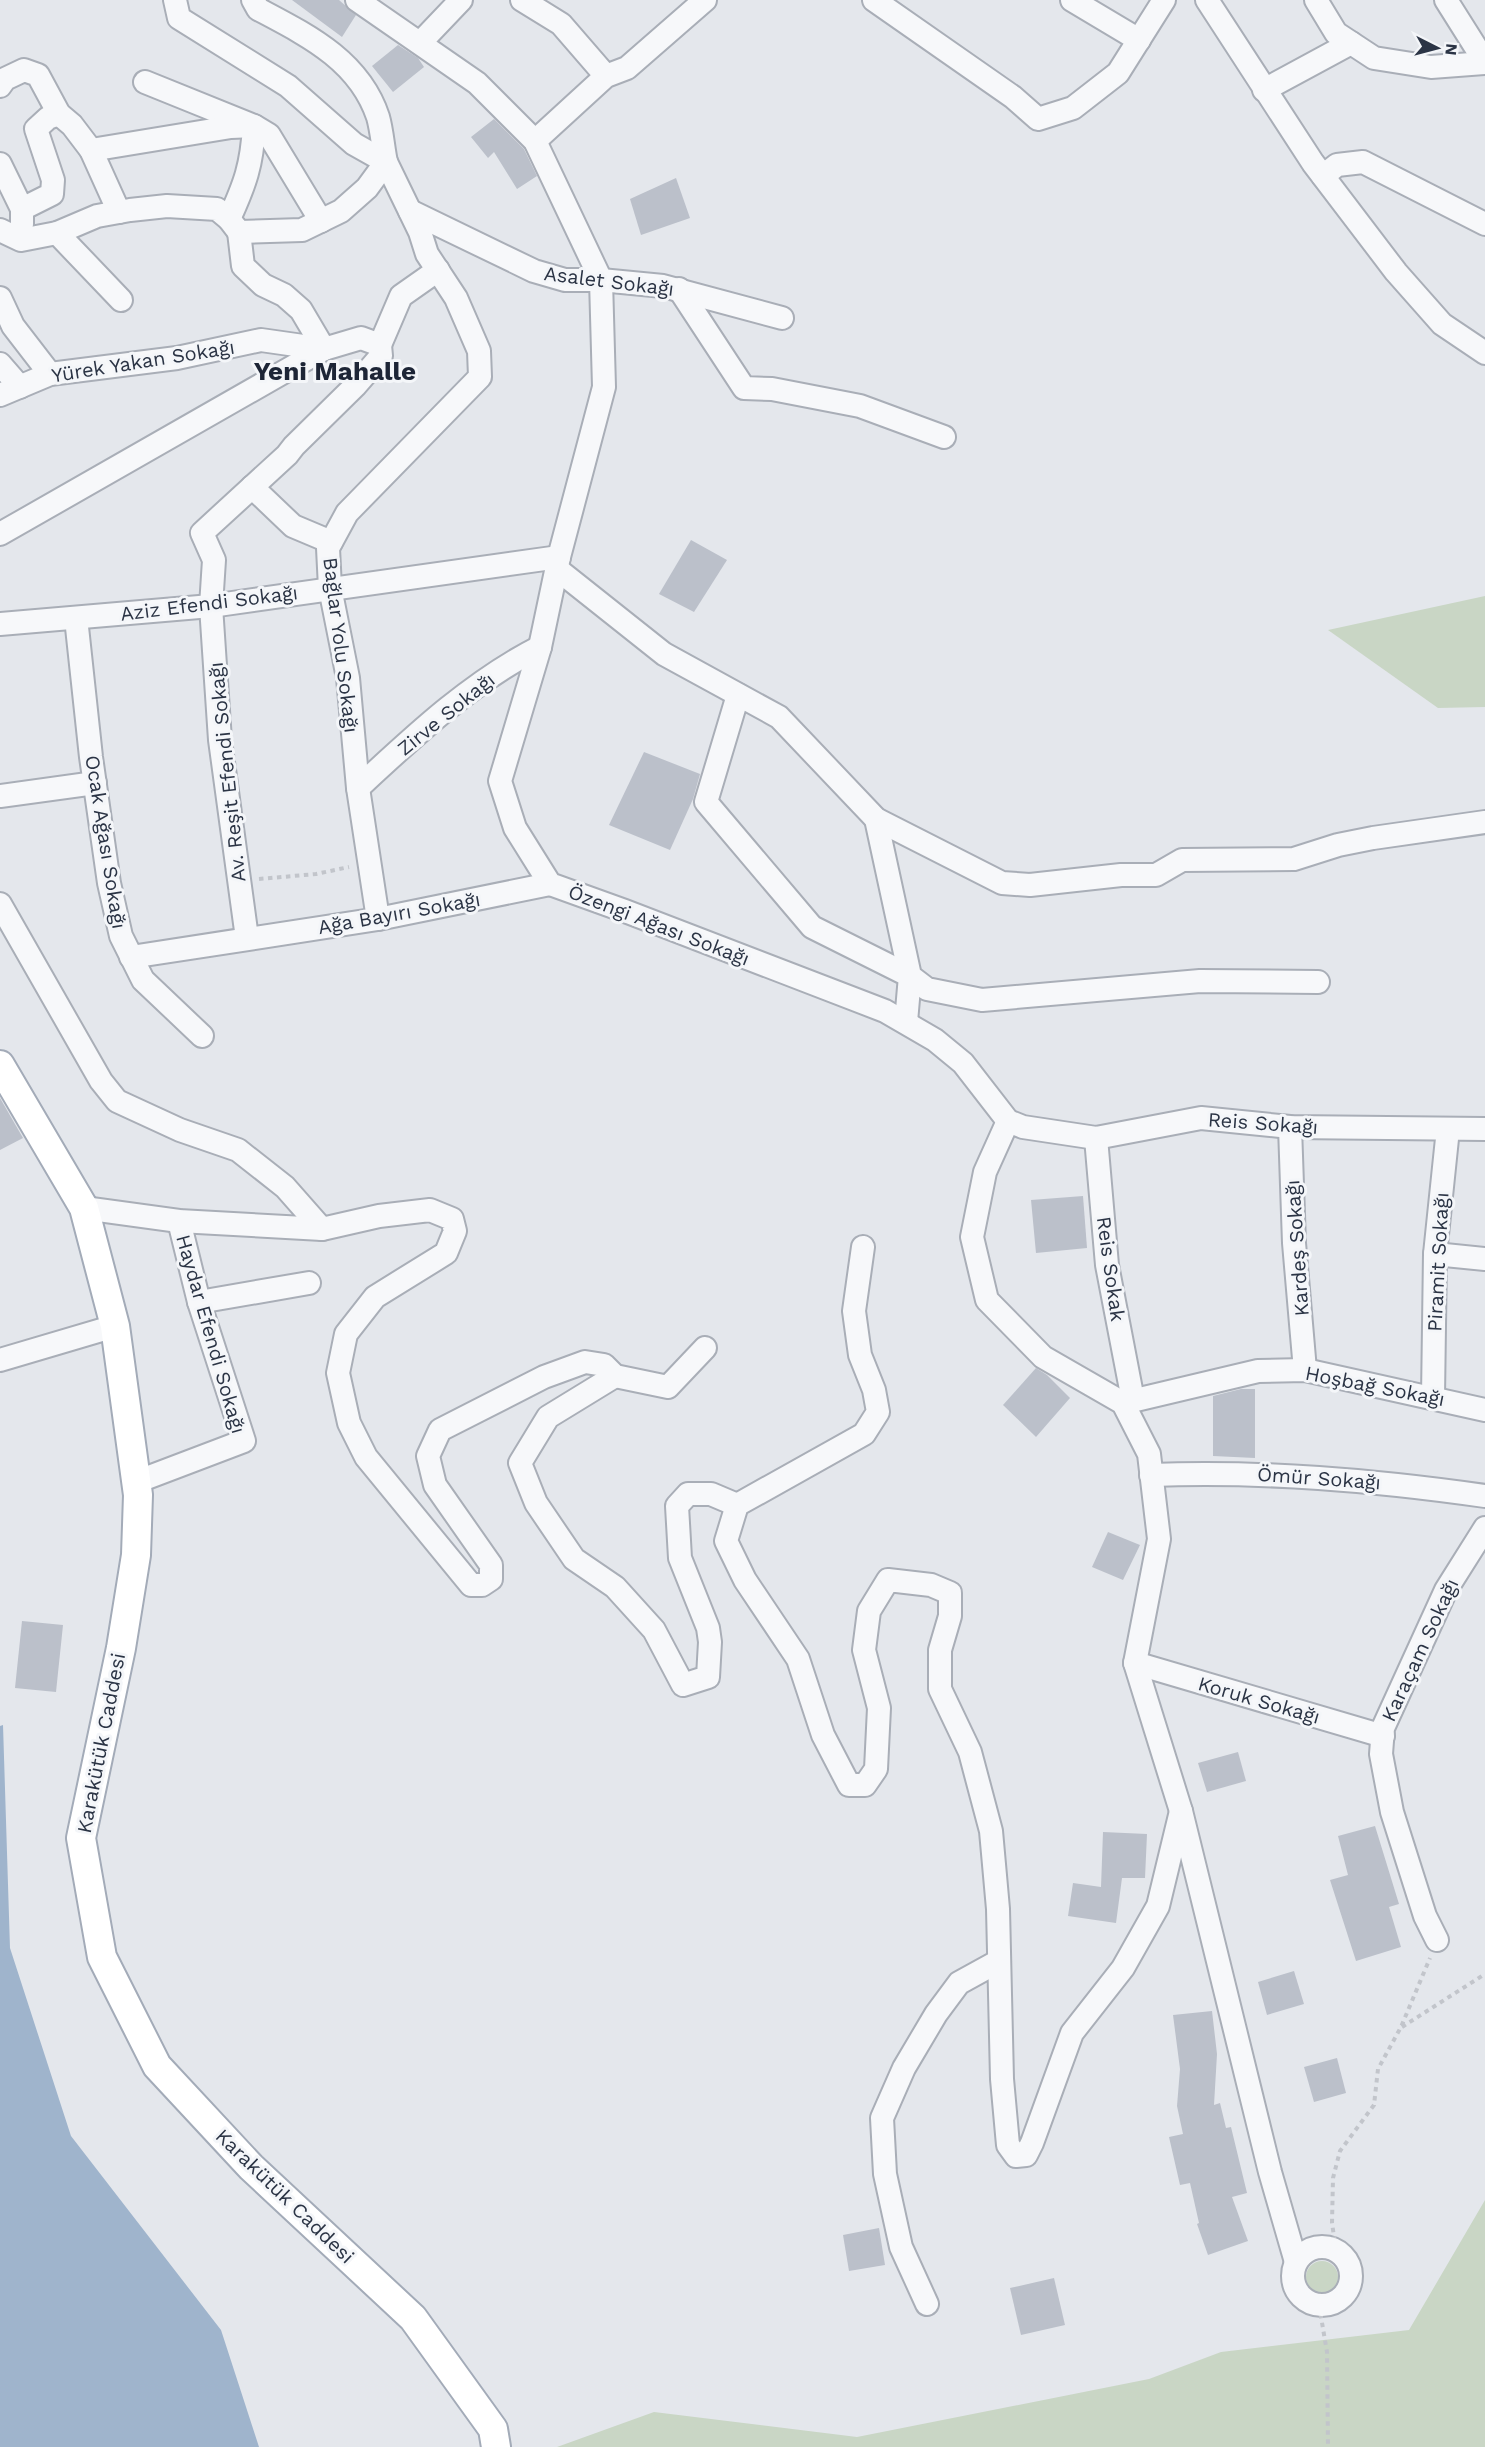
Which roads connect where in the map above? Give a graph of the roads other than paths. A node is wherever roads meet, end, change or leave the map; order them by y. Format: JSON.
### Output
{"nodes":[{"id":1,"x":175,"y":0,"type":"edge"},
{"id":2,"x":253,"y":0,"type":"edge"},
{"id":3,"x":357,"y":0,"type":"edge"},
{"id":4,"x":461,"y":0,"type":"edge"},
{"id":5,"x":522,"y":0,"type":"edge"},
{"id":6,"x":874,"y":0,"type":"edge"},
{"id":7,"x":1072,"y":0,"type":"edge"},
{"id":8,"x":1164,"y":0,"type":"edge"},
{"id":9,"x":1207,"y":0,"type":"edge"},
{"id":10,"x":1316,"y":0,"type":"edge"},
{"id":11,"x":1446,"y":0,"type":"edge"},
{"id":12,"x":700,"y":2,"type":"edge"},
{"id":13,"x":1139,"y":40,"type":"junction"},
{"id":14,"x":420,"y":43,"type":"junction"},
{"id":15,"x":1351,"y":43,"type":"junction"},
{"id":16,"x":1485,"y":62,"type":"edge"},
{"id":17,"x":606,"y":76,"type":"junction"},
{"id":18,"x":145,"y":82,"type":"dead end"},
{"id":19,"x":0,"y":86,"type":"edge"},
{"id":20,"x":1264,"y":90,"type":"junction"},
{"id":21,"x":59,"y":114,"type":"junction"},
{"id":22,"x":254,"y":126,"type":"junction"},
{"id":23,"x":535,"y":141,"type":"junction"},
{"id":24,"x":92,"y":150,"type":"junction"},
{"id":25,"x":386,"y":162,"type":"junction"},
{"id":26,"x":0,"y":164,"type":"edge"},
{"id":27,"x":1323,"y":176,"type":"junction"},
{"id":28,"x":22,"y":209,"type":"junction"},
{"id":29,"x":410,"y":211,"type":"junction"},
{"id":30,"x":119,"y":212,"type":"junction"},
{"id":31,"x":321,"y":221,"type":"junction"},
{"id":32,"x":1485,"y":224,"type":"edge"},
{"id":33,"x":234,"y":225,"type":"junction"},
{"id":34,"x":0,"y":230,"type":"edge"},
{"id":35,"x":57,"y":233,"type":"junction"},
{"id":36,"x":21,"y":240,"type":"junction"},
{"id":37,"x":438,"y":270,"type":"junction"},
{"id":38,"x":601,"y":280,"type":"junction"},
{"id":39,"x":679,"y":290,"type":"junction"},
{"id":40,"x":0,"y":298,"type":"edge"},
{"id":41,"x":121,"y":300,"type":"dead end"},
{"id":42,"x":782,"y":318,"type":"dead end"},
{"id":43,"x":380,"y":345,"type":"junction"},
{"id":44,"x":324,"y":349,"type":"junction"},
{"id":45,"x":1485,"y":353,"type":"edge"},
{"id":46,"x":0,"y":364,"type":"edge"},
{"id":47,"x":50,"y":374,"type":"junction"},
{"id":48,"x":10,"y":391,"type":"edge"},
{"id":49,"x":944,"y":437,"type":"dead end"},
{"id":50,"x":252,"y":487,"type":"junction"},
{"id":51,"x":0,"y":534,"type":"edge"},
{"id":52,"x":331,"y":542,"type":"junction"},
{"id":53,"x":558,"y":563,"type":"junction"},
{"id":54,"x":330,"y":588,"type":"junction"},
{"id":55,"x":212,"y":606,"type":"junction"},
{"id":56,"x":76,"y":618,"type":"junction"},
{"id":57,"x":0,"y":624,"type":"edge"},
{"id":58,"x":540,"y":647,"type":"junction"},
{"id":59,"x":738,"y":695,"type":"junction"},
{"id":60,"x":95,"y":783,"type":"junction"},
{"id":61,"x":358,"y":788,"type":"junction"},
{"id":62,"x":0,"y":796,"type":"edge"},
{"id":63,"x":876,"y":819,"type":"junction"},
{"id":64,"x":1485,"y":822,"type":"edge"},
{"id":65,"x":550,"y":885,"type":"junction"},
{"id":66,"x":0,"y":904,"type":"edge"},
{"id":67,"x":378,"y":919,"type":"junction"},
{"id":68,"x":247,"y":938,"type":"junction"},
{"id":69,"x":131,"y":957,"type":"junction"},
{"id":70,"x":910,"y":976,"type":"junction"},
{"id":71,"x":1318,"y":982,"type":"dead end"},
{"id":72,"x":906,"y":1022,"type":"junction"},
{"id":73,"x":202,"y":1036,"type":"dead end"},
{"id":74,"x":0,"y":1065,"type":"edge"},
{"id":75,"x":1008,"y":1121,"type":"junction"},
{"id":76,"x":1290,"y":1127,"type":"junction"},
{"id":77,"x":1448,"y":1129,"type":"junction"},
{"id":78,"x":1485,"y":1129,"type":"edge"},
{"id":79,"x":1096,"y":1138,"type":"junction"},
{"id":80,"x":84,"y":1208,"type":"junction"},
{"id":81,"x":179,"y":1221,"type":"junction"},
{"id":82,"x":322,"y":1229,"type":"junction"},
{"id":83,"x":863,"y":1247,"type":"dead end"},
{"id":84,"x":1435,"y":1254,"type":"junction"},
{"id":85,"x":1485,"y":1259,"type":"edge"},
{"id":86,"x":309,"y":1283,"type":"dead end"},
{"id":87,"x":199,"y":1302,"type":"junction"},
{"id":88,"x":115,"y":1326,"type":"junction"},
{"id":89,"x":705,"y":1348,"type":"dead end"},
{"id":90,"x":0,"y":1360,"type":"edge"},
{"id":91,"x":1305,"y":1370,"type":"junction"},
{"id":92,"x":615,"y":1376,"type":"junction"},
{"id":93,"x":1434,"y":1397,"type":"junction"},
{"id":94,"x":1128,"y":1401,"type":"junction"},
{"id":95,"x":1485,"y":1410,"type":"edge"},
{"id":96,"x":1152,"y":1475,"type":"junction"},
{"id":97,"x":136,"y":1482,"type":"junction"},
{"id":98,"x":1485,"y":1496,"type":"edge"},
{"id":99,"x":737,"y":1505,"type":"junction"},
{"id":100,"x":1485,"y":1528,"type":"edge"},
{"id":101,"x":1135,"y":1664,"type":"junction"},
{"id":102,"x":1383,"y":1736,"type":"junction"},
{"id":103,"x":1181,"y":1810,"type":"junction"},
{"id":104,"x":1437,"y":1940,"type":"road end"},
{"id":105,"x":999,"y":1961,"type":"junction"},
{"id":106,"x":1296,"y":2262,"type":"junction"},
{"id":107,"x":927,"y":2304,"type":"dead end"},
{"id":108,"x":496,"y":2447,"type":"edge"}],
"edges":[{"from":1,"to":25,"type":"street"},
{"from":2,"to":25,"type":"street","name":"Bağlar Yolu Sokağı"},
{"from":3,"to":14,"type":"street"},
{"from":4,"to":14,"type":"street"},
{"from":5,"to":17,"type":"street"},
{"from":6,"to":13,"type":"street"},
{"from":7,"to":13,"type":"street"},
{"from":8,"to":13,"type":"street"},
{"from":9,"to":20,"type":"street"},
{"from":10,"to":15,"type":"street"},
{"from":11,"to":16,"type":"street"},
{"from":12,"to":17,"type":"street"},
{"from":14,"to":23,"type":"street"},
{"from":15,"to":16,"type":"street"},
{"from":15,"to":20,"type":"street"},
{"from":17,"to":23,"type":"street"},
{"from":18,"to":22,"type":"street"},
{"from":19,"to":21,"type":"street"},
{"from":20,"to":27,"type":"street"},
{"from":21,"to":24,"type":"street"},
{"from":21,"to":28,"type":"street"},
{"from":22,"to":24,"type":"street"},
{"from":22,"to":31,"type":"street"},
{"from":22,"to":33,"type":"street"},
{"from":23,"to":38,"type":"street"},
{"from":24,"to":30,"type":"street"},
{"from":25,"to":29,"type":"street","name":"Bağlar Yolu Sokağı"},
{"from":25,"to":31,"type":"street"},
{"from":26,"to":28,"type":"street"},
{"from":27,"to":32,"type":"street"},
{"from":27,"to":45,"type":"street"},
{"from":28,"to":36,"type":"street"},
{"from":29,"to":37,"type":"street","name":"Bağlar Yolu Sokağı"},
{"from":29,"to":38,"type":"street","name":"Asalet Sokağı"},
{"from":30,"to":33,"type":"street"},
{"from":30,"to":35,"type":"street"},
{"from":31,"to":33,"type":"street"},
{"from":33,"to":44,"type":"street"},
{"from":34,"to":36,"type":"street"},
{"from":35,"to":36,"type":"street"},
{"from":35,"to":41,"type":"street"},
{"from":37,"to":43,"type":"street"},
{"from":37,"to":52,"type":"street","name":"Bağlar Yolu Sokağı"},
{"from":38,"to":39,"type":"street","name":"Asalet Sokağı"},
{"from":38,"to":53,"type":"street","name":"Özengi Ağası Sokağı"},
{"from":39,"to":42,"type":"street","name":"Asalet Sokağı"},
{"from":39,"to":49,"type":"street"},
{"from":40,"to":47,"type":"street"},
{"from":43,"to":44,"type":"street"},
{"from":43,"to":50,"type":"street"},
{"from":44,"to":47,"type":"street","name":"Yürek Yakan Sokağı"},
{"from":44,"to":51,"type":"street"},
{"from":46,"to":48,"type":"street"},
{"from":47,"to":48,"type":"street","name":"Yürek Yakan Sokağı"},
{"from":50,"to":52,"type":"street"},
{"from":50,"to":55,"type":"street","name":"Av. Reşit Efendi Sokağı"},
{"from":52,"to":54,"type":"street","name":"Bağlar Yolu Sokağı"},
{"from":53,"to":54,"type":"street","name":"Aziz Efendi Sokağı"},
{"from":53,"to":58,"type":"street","name":"Özengi Ağası Sokağı"},
{"from":53,"to":59,"type":"street"},
{"from":54,"to":55,"type":"street","name":"Aziz Efendi Sokağı"},
{"from":54,"to":61,"type":"street","name":"Bağlar Yolu Sokağı"},
{"from":55,"to":56,"type":"street","name":"Aziz Efendi Sokağı"},
{"from":55,"to":68,"type":"street","name":"Av. Reşit Efendi Sokağı"},
{"from":56,"to":57,"type":"street","name":"Aziz Efendi Sokağı"},
{"from":56,"to":60,"type":"street","name":"Ocak Ağası Sokağı"},
{"from":58,"to":61,"type":"street","name":"Zirve Sokağı"},
{"from":58,"to":65,"type":"street","name":"Özengi Ağası Sokağı"},
{"from":59,"to":63,"type":"street"},
{"from":59,"to":70,"type":"street"},
{"from":60,"to":62,"type":"street"},
{"from":60,"to":69,"type":"street","name":"Ocak Ağası Sokağı"},
{"from":61,"to":67,"type":"street","name":"Bağlar Yolu Sokağı"},
{"from":63,"to":64,"type":"street"},
{"from":63,"to":70,"type":"street"},
{"from":65,"to":67,"type":"street","name":"Ağa Bayırı Sokağı"},
{"from":65,"to":72,"type":"street","name":"Özengi Ağası Sokağı"},
{"from":66,"to":82,"type":"street"},
{"from":67,"to":68,"type":"street","name":"Ağa Bayırı Sokağı"},
{"from":68,"to":69,"type":"street","name":"Ağa Bayırı Sokağı"},
{"from":69,"to":73,"type":"street","name":"Ocak Ağası Sokağı"},
{"from":70,"to":71,"type":"street"},
{"from":70,"to":72,"type":"street"},
{"from":72,"to":75,"type":"street","name":"Özengi Ağası Sokağı"},
{"from":74,"to":80,"type":"main road","name":"Karakütük Caddesi"},
{"from":75,"to":79,"type":"street","name":"Reis Sokağı"},
{"from":75,"to":94,"type":"street"},
{"from":76,"to":77,"type":"street","name":"Reis Sokağı"},
{"from":76,"to":79,"type":"street","name":"Reis Sokağı"},
{"from":76,"to":91,"type":"street","name":"Kardeş Sokağı"},
{"from":77,"to":78,"type":"street","name":"Reis Sokağı"},
{"from":77,"to":84,"type":"street","name":"Piramit Sokağı"},
{"from":79,"to":94,"type":"street","name":"Reis Sokak"},
{"from":80,"to":81,"type":"street"},
{"from":80,"to":88,"type":"main road","name":"Karakütük Caddesi"},
{"from":81,"to":82,"type":"street"},
{"from":81,"to":87,"type":"street","name":"Haydar Efendi Sokağı"},
{"from":82,"to":92,"type":"street"},
{"from":83,"to":99,"type":"street"},
{"from":84,"to":85,"type":"street"},
{"from":84,"to":93,"type":"street","name":"Piramit Sokağı"},
{"from":86,"to":87,"type":"street"},
{"from":87,"to":97,"type":"street","name":"Haydar Efendi Sokağı"},
{"from":88,"to":90,"type":"street"},
{"from":88,"to":97,"type":"main road","name":"Karakütük Caddesi"},
{"from":89,"to":92,"type":"street"},
{"from":91,"to":93,"type":"street","name":"Hoşbağ Sokağı"},
{"from":91,"to":94,"type":"street","name":"Hoşbağ Sokağı"},
{"from":92,"to":99,"type":"street"},
{"from":93,"to":95,"type":"street","name":"Hoşbağ Sokağı"},
{"from":94,"to":96,"type":"street","name":"Reis Sokak"},
{"from":96,"to":98,"type":"street","name":"Ömür Sokağı"},
{"from":96,"to":101,"type":"street","name":"Reis Sokak"},
{"from":97,"to":108,"type":"main road","name":"Karakütük Caddesi"},
{"from":99,"to":105,"type":"street"},
{"from":100,"to":102,"type":"street","name":"Karaçam Sokağı"},
{"from":101,"to":102,"type":"street","name":"Koruk Sokağı"},
{"from":101,"to":103,"type":"street"},
{"from":102,"to":104,"type":"street","name":"Karaçam Sokağı"},
{"from":103,"to":105,"type":"street"},
{"from":103,"to":106,"type":"street"},
{"from":105,"to":107,"type":"street"},
{"from":106,"to":106,"type":"street"}]}
